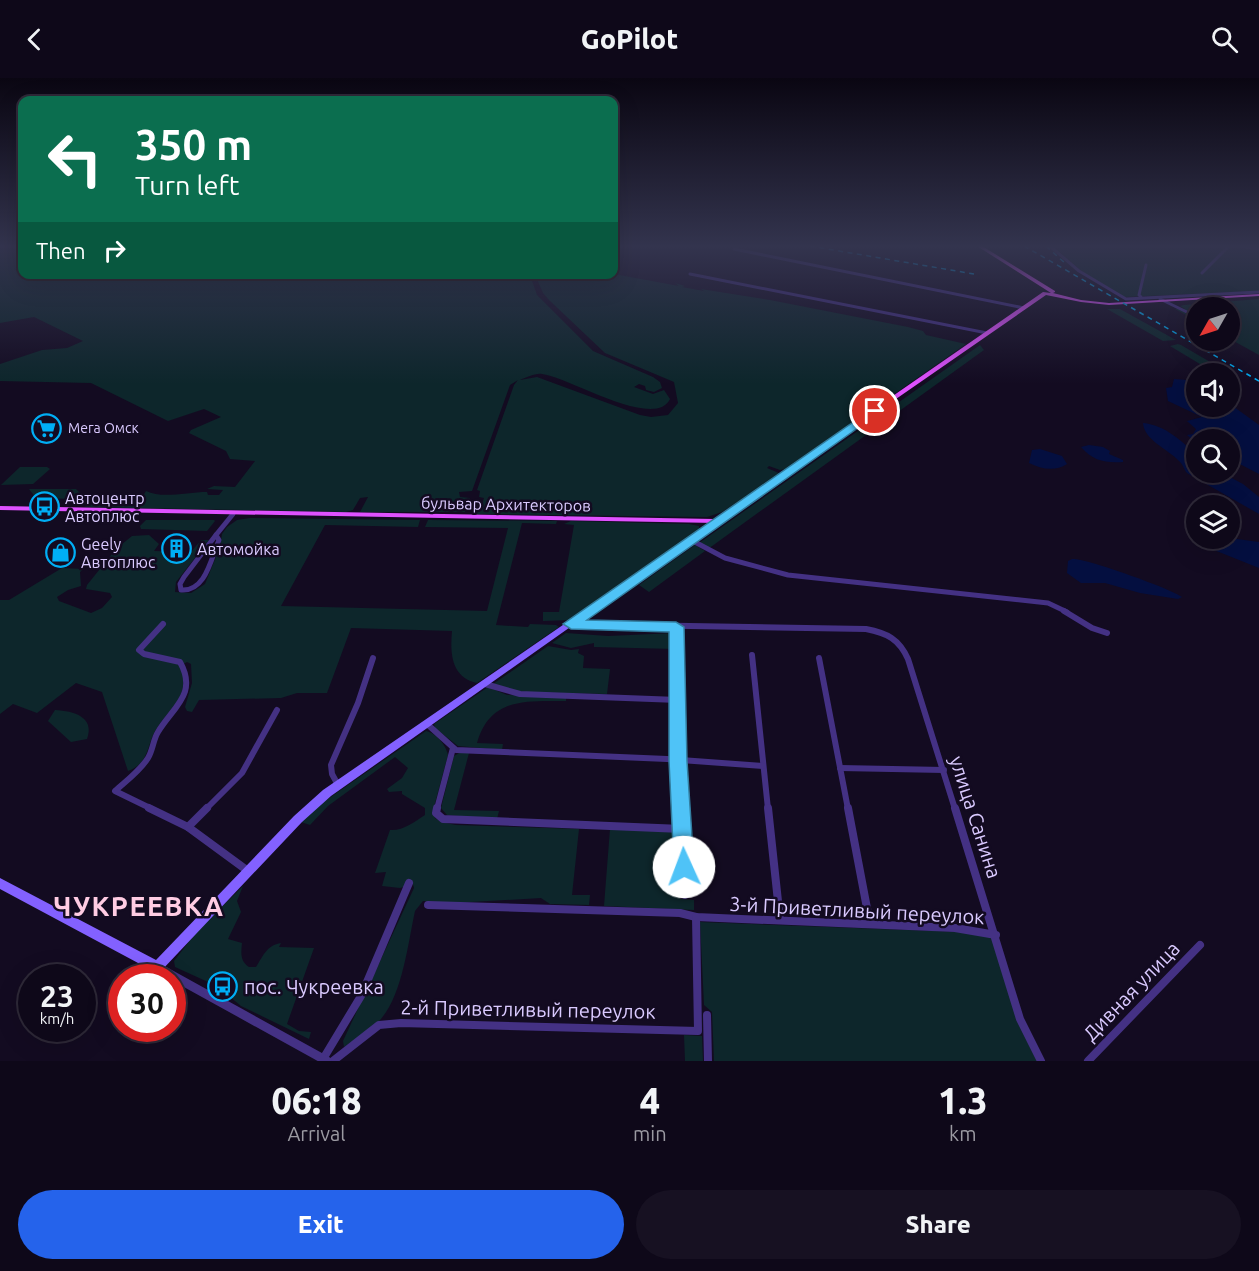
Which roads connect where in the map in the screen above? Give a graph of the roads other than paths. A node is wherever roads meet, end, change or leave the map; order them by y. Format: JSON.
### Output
{"nodes":[{"id":1,"x":780,"y":292,"type":"edge"},
{"id":2,"x":945,"y":292,"type":"edge"},
{"id":3,"x":1043,"y":292,"type":"edge"},
{"id":4,"x":1050,"y":292,"type":"edge"},
{"id":5,"x":1113,"y":292,"type":"edge"},
{"id":6,"x":1140,"y":292,"type":"edge"},
{"id":7,"x":1259,"y":293,"type":"edge"},
{"id":8,"x":1141,"y":297,"type":"junction"},
{"id":9,"x":1038,"y":298,"type":"junction"},
{"id":10,"x":1070,"y":299,"type":"junction"},
{"id":11,"x":1161,"y":299,"type":"junction"},
{"id":12,"x":1024,"y":308,"type":"junction"},
{"id":13,"x":1186,"y":312,"type":"edge"},
{"id":14,"x":987,"y":333,"type":"junction"},
{"id":15,"x":0,"y":509,"type":"edge"},
{"id":16,"x":234,"y":513,"type":"junction"},
{"id":17,"x":717,"y":521,"type":"junction"},
{"id":18,"x":216,"y":536,"type":"junction"},
{"id":19,"x":691,"y":540,"type":"junction"},
{"id":20,"x":163,"y":624,"type":"dead end"},
{"id":21,"x":571,"y":624,"type":"junction"},
{"id":22,"x":676,"y":627,"type":"junction"},
{"id":23,"x":1107,"y":633,"type":"dead end"},
{"id":24,"x":752,"y":655,"type":"dead end"},
{"id":25,"x":373,"y":658,"type":"dead end"},
{"id":26,"x":819,"y":658,"type":"dead end"},
{"id":27,"x":485,"y":684,"type":"junction"},
{"id":28,"x":678,"y":700,"type":"junction"},
{"id":29,"x":277,"y":710,"type":"dead end"},
{"id":30,"x":427,"y":724,"type":"junction"},
{"id":31,"x":453,"y":748,"type":"junction"},
{"id":32,"x":678,"y":761,"type":"junction"},
{"id":33,"x":763,"y":766,"type":"junction"},
{"id":34,"x":840,"y":768,"type":"junction"},
{"id":35,"x":944,"y":770,"type":"junction"},
{"id":36,"x":338,"y":785,"type":"junction"},
{"id":37,"x":188,"y":826,"type":"junction"},
{"id":38,"x":682,"y":829,"type":"junction"},
{"id":39,"x":248,"y":871,"type":"junction"},
{"id":40,"x":0,"y":883,"type":"edge"},
{"id":41,"x":409,"y":883,"type":"dead end"},
{"id":42,"x":685,"y":895,"type":"dead end"},
{"id":43,"x":428,"y":905,"type":"dead end"},
{"id":44,"x":696,"y":917,"type":"junction"},
{"id":45,"x":780,"y":920,"type":"junction"},
{"id":46,"x":870,"y":924,"type":"junction"},
{"id":47,"x":996,"y":935,"type":"junction"},
{"id":48,"x":1200,"y":945,"type":"dead end"},
{"id":49,"x":151,"y":964,"type":"edge"},
{"id":50,"x":160,"y":964,"type":"edge"},
{"id":51,"x":186,"y":983,"type":"edge"},
{"id":52,"x":707,"y":1016,"type":"dead end"},
{"id":53,"x":328,"y":1060,"type":"edge"},
{"id":54,"x":708,"y":1061,"type":"edge"},
{"id":55,"x":1041,"y":1061,"type":"edge"},
{"id":56,"x":1088,"y":1061,"type":"edge"}],
"edges":[{"from":1,"to":14,"type":"street"},
{"from":2,"to":12,"type":"street"},
{"from":3,"to":9,"type":"main road"},
{"from":4,"to":10,"type":"main road"},
{"from":5,"to":8,"type":"street"},
{"from":6,"to":8,"type":"street"},
{"from":7,"to":11,"type":"main road"},
{"from":8,"to":11,"type":"street"},
{"from":9,"to":10,"type":"main road"},
{"from":9,"to":12,"type":"main road"},
{"from":10,"to":11,"type":"main road"},
{"from":11,"to":13,"type":"street"},
{"from":12,"to":14,"type":"main road"},
{"from":14,"to":17,"type":"main road"},
{"from":15,"to":16,"type":"main road","name":"бульвар Архитекторов"},
{"from":16,"to":17,"type":"main road","name":"бульвар Архитекторов"},
{"from":16,"to":18,"type":"street"},
{"from":17,"to":19,"type":"main road"},
{"from":18,"to":18,"type":"street"},
{"from":19,"to":21,"type":"main road"},
{"from":19,"to":23,"type":"street"},
{"from":20,"to":37,"type":"street"},
{"from":21,"to":22,"type":"street"},
{"from":21,"to":27,"type":"main road"},
{"from":22,"to":28,"type":"street"},
{"from":22,"to":35,"type":"street","name":"улица Санина"},
{"from":24,"to":33,"type":"street"},
{"from":25,"to":36,"type":"street"},
{"from":26,"to":34,"type":"street"},
{"from":27,"to":28,"type":"street"},
{"from":27,"to":30,"type":"main road"},
{"from":28,"to":32,"type":"street"},
{"from":29,"to":37,"type":"street"},
{"from":30,"to":31,"type":"street"},
{"from":30,"to":36,"type":"main road"},
{"from":31,"to":32,"type":"street"},
{"from":31,"to":38,"type":"street"},
{"from":32,"to":33,"type":"street"},
{"from":32,"to":38,"type":"street"},
{"from":33,"to":45,"type":"street"},
{"from":34,"to":35,"type":"street"},
{"from":34,"to":46,"type":"street"},
{"from":35,"to":47,"type":"street","name":"улица Санина"},
{"from":36,"to":39,"type":"main road"},
{"from":37,"to":39,"type":"street"},
{"from":38,"to":42,"type":"street"},
{"from":39,"to":50,"type":"main road"},
{"from":40,"to":49,"type":"main road"},
{"from":41,"to":53,"type":"street"},
{"from":43,"to":44,"type":"street","name":"3-й Приветливый переулок"},
{"from":44,"to":45,"type":"street","name":"3-й Приветливый переулок"},
{"from":44,"to":53,"type":"street","name":"2-й Приветливый переулок"},
{"from":45,"to":46,"type":"street","name":"3-й Приветливый переулок"},
{"from":46,"to":47,"type":"street","name":"3-й Приветливый переулок"},
{"from":47,"to":55,"type":"street","name":"улица Санина"},
{"from":48,"to":56,"type":"street","name":"Дивная улица"},
{"from":51,"to":53,"type":"street"},
{"from":52,"to":54,"type":"street"}]}
